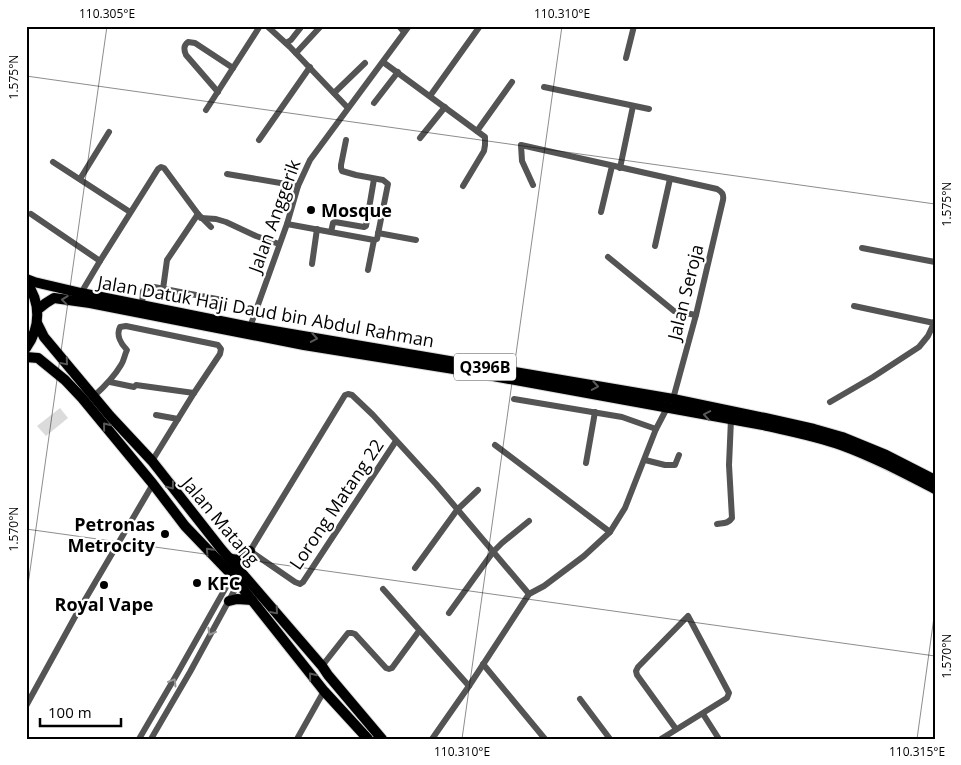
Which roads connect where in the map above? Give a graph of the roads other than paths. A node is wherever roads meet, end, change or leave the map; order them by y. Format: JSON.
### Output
{"nodes":[{"id":1,"x":260,"y":26,"type":"edge"},
{"id":2,"x":267,"y":26,"type":"edge"},
{"id":3,"x":302,"y":26,"type":"edge"},
{"id":4,"x":320,"y":26,"type":"edge"},
{"id":5,"x":399,"y":26,"type":"edge"},
{"id":6,"x":480,"y":26,"type":"edge"},
{"id":7,"x":634,"y":26,"type":"edge"},
{"id":8,"x":406,"y":29,"type":"edge"},
{"id":9,"x":286,"y":43,"type":"junction"},
{"id":10,"x":296,"y":53,"type":"junction"},
{"id":11,"x":626,"y":58,"type":"dead end"},
{"id":12,"x":383,"y":62,"type":"junction"},
{"id":13,"x":365,"y":63,"type":"dead end"},
{"id":14,"x":310,"y":67,"type":"junction"},
{"id":15,"x":233,"y":68,"type":"junction"},
{"id":16,"x":398,"y":72,"type":"junction"},
{"id":17,"x":512,"y":82,"type":"dead end"},
{"id":18,"x":544,"y":87,"type":"dead end"},
{"id":19,"x":218,"y":92,"type":"junction"},
{"id":20,"x":334,"y":93,"type":"junction"},
{"id":21,"x":430,"y":96,"type":"junction"},
{"id":22,"x":374,"y":103,"type":"dead end"},
{"id":23,"x":633,"y":106,"type":"junction"},
{"id":24,"x":347,"y":107,"type":"junction"},
{"id":25,"x":444,"y":107,"type":"junction"},
{"id":26,"x":206,"y":110,"type":"dead end"},
{"id":27,"x":649,"y":110,"type":"dead end"},
{"id":28,"x":477,"y":131,"type":"junction"},
{"id":29,"x":109,"y":132,"type":"dead end"},
{"id":30,"x":420,"y":138,"type":"dead end"},
{"id":31,"x":259,"y":140,"type":"dead end"},
{"id":32,"x":346,"y":140,"type":"dead end"},
{"id":33,"x":53,"y":162,"type":"dead end"},
{"id":34,"x":612,"y":166,"type":"junction"},
{"id":35,"x":620,"y":168,"type":"junction"},
{"id":36,"x":227,"y":174,"type":"dead end"},
{"id":37,"x":80,"y":179,"type":"junction"},
{"id":38,"x":374,"y":179,"type":"junction"},
{"id":39,"x":670,"y":179,"type":"junction"},
{"id":40,"x":532,"y":185,"type":"dead end"},
{"id":41,"x":298,"y":186,"type":"junction"},
{"id":42,"x":462,"y":186,"type":"dead end"},
{"id":43,"x":130,"y":212,"type":"junction"},
{"id":44,"x":601,"y":212,"type":"dead end"},
{"id":45,"x":31,"y":214,"type":"dead end"},
{"id":46,"x":200,"y":216,"type":"junction"},
{"id":47,"x":286,"y":224,"type":"junction"},
{"id":48,"x":211,"y":228,"type":"dead end"},
{"id":49,"x":318,"y":229,"type":"junction"},
{"id":50,"x":331,"y":232,"type":"junction"},
{"id":51,"x":378,"y":233,"type":"junction"},
{"id":52,"x":374,"y":240,"type":"junction"},
{"id":53,"x":416,"y":240,"type":"dead end"},
{"id":54,"x":279,"y":244,"type":"junction"},
{"id":55,"x":654,"y":246,"type":"dead end"},
{"id":56,"x":862,"y":248,"type":"dead end"},
{"id":57,"x":608,"y":258,"type":"dead end"},
{"id":58,"x":100,"y":261,"type":"junction"},
{"id":59,"x":935,"y":262,"type":"edge"},
{"id":60,"x":312,"y":264,"type":"dead end"},
{"id":61,"x":368,"y":270,"type":"dead end"},
{"id":62,"x":26,"y":280,"type":"edge"},
{"id":63,"x":163,"y":289,"type":"junction"},
{"id":64,"x":81,"y":293,"type":"junction"},
{"id":65,"x":222,"y":300,"type":"dead end"},
{"id":66,"x":142,"y":305,"type":"junction"},
{"id":67,"x":854,"y":306,"type":"dead end"},
{"id":68,"x":37,"y":310,"type":"junction"},
{"id":69,"x":696,"y":315,"type":"junction"},
{"id":70,"x":934,"y":322,"type":"edge"},
{"id":71,"x":37,"y":323,"type":"junction"},
{"id":72,"x":250,"y":327,"type":"junction"},
{"id":73,"x":26,"y":348,"type":"edge"},
{"id":74,"x":26,"y":357,"type":"edge"},
{"id":75,"x":110,"y":382,"type":"junction"},
{"id":76,"x":194,"y":393,"type":"junction"},
{"id":77,"x":94,"y":396,"type":"junction"},
{"id":78,"x":514,"y":399,"type":"dead end"},
{"id":79,"x":830,"y":402,"type":"dead end"},
{"id":80,"x":670,"y":403,"type":"junction"},
{"id":81,"x":595,"y":412,"type":"junction"},
{"id":82,"x":156,"y":415,"type":"dead end"},
{"id":83,"x":178,"y":419,"type":"junction"},
{"id":84,"x":731,"y":420,"type":"junction"},
{"id":85,"x":656,"y":430,"type":"junction"},
{"id":86,"x":396,"y":441,"type":"junction"},
{"id":87,"x":495,"y":445,"type":"dead end"},
{"id":88,"x":679,"y":456,"type":"dead end"},
{"id":89,"x":645,"y":460,"type":"junction"},
{"id":90,"x":152,"y":461,"type":"junction"},
{"id":91,"x":586,"y":463,"type":"dead end"},
{"id":92,"x":935,"y":480,"type":"edge"},
{"id":93,"x":153,"y":484,"type":"junction"},
{"id":94,"x":935,"y":489,"type":"edge"},
{"id":95,"x":478,"y":490,"type":"dead end"},
{"id":96,"x":457,"y":510,"type":"junction"},
{"id":97,"x":529,"y":521,"type":"dead end"},
{"id":98,"x":717,"y":524,"type":"dead end"},
{"id":99,"x":610,"y":532,"type":"junction"},
{"id":100,"x":250,"y":551,"type":"junction"},
{"id":101,"x":493,"y":552,"type":"junction"},
{"id":102,"x":229,"y":558,"type":"junction"},
{"id":103,"x":415,"y":568,"type":"dead end"},
{"id":104,"x":238,"y":574,"type":"junction"},
{"id":105,"x":382,"y":589,"type":"dead end"},
{"id":106,"x":529,"y":594,"type":"junction"},
{"id":107,"x":252,"y":600,"type":"junction"},
{"id":108,"x":229,"y":601,"type":"junction"},
{"id":109,"x":449,"y":613,"type":"dead end"},
{"id":110,"x":419,"y":631,"type":"junction"},
{"id":111,"x":192,"y":647,"type":"junction"},
{"id":112,"x":201,"y":652,"type":"junction"},
{"id":113,"x":483,"y":664,"type":"junction"},
{"id":114,"x":322,"y":666,"type":"junction"},
{"id":115,"x":469,"y":686,"type":"junction"},
{"id":116,"x":324,"y":691,"type":"junction"},
{"id":117,"x":580,"y":698,"type":"dead end"},
{"id":118,"x":26,"y":706,"type":"edge"},
{"id":119,"x":702,"y":714,"type":"junction"},
{"id":120,"x":676,"y":729,"type":"junction"},
{"id":121,"x":139,"y":739,"type":"edge"},
{"id":122,"x":151,"y":739,"type":"edge"},
{"id":123,"x":297,"y":739,"type":"edge"},
{"id":124,"x":368,"y":739,"type":"edge"},
{"id":125,"x":382,"y":739,"type":"edge"},
{"id":126,"x":432,"y":739,"type":"edge"},
{"id":127,"x":545,"y":739,"type":"edge"},
{"id":128,"x":610,"y":739,"type":"edge"},
{"id":129,"x":661,"y":739,"type":"edge"},
{"id":130,"x":719,"y":739,"type":"edge"}],
"edges":[{"from":1,"to":15,"type":"street"},
{"from":2,"to":9,"type":"street"},
{"from":3,"to":9,"type":"street"},
{"from":4,"to":10,"type":"street"},
{"from":5,"to":8,"type":"street"},
{"from":6,"to":21,"type":"street"},
{"from":7,"to":11,"type":"street"},
{"from":8,"to":12,"type":"street","name":"Jalan Anggerik"},
{"from":9,"to":10,"type":"street"},
{"from":10,"to":14,"type":"street"},
{"from":12,"to":16,"type":"street"},
{"from":12,"to":24,"type":"street","name":"Jalan Anggerik"},
{"from":13,"to":20,"type":"street"},
{"from":14,"to":20,"type":"street"},
{"from":14,"to":31,"type":"street"},
{"from":15,"to":19,"type":"street"},
{"from":15,"to":19,"type":"street"},
{"from":16,"to":21,"type":"street"},
{"from":16,"to":22,"type":"street"},
{"from":17,"to":28,"type":"street"},
{"from":18,"to":23,"type":"street"},
{"from":19,"to":26,"type":"street"},
{"from":20,"to":24,"type":"street"},
{"from":21,"to":25,"type":"street"},
{"from":23,"to":27,"type":"street"},
{"from":23,"to":35,"type":"street"},
{"from":24,"to":41,"type":"street","name":"Jalan Anggerik"},
{"from":25,"to":28,"type":"street"},
{"from":25,"to":30,"type":"street"},
{"from":28,"to":42,"type":"street"},
{"from":29,"to":37,"type":"street"},
{"from":32,"to":38,"type":"street"},
{"from":33,"to":37,"type":"street"},
{"from":34,"to":35,"type":"street"},
{"from":34,"to":40,"type":"street"},
{"from":34,"to":44,"type":"street"},
{"from":35,"to":39,"type":"street"},
{"from":36,"to":41,"type":"street"},
{"from":37,"to":43,"type":"street"},
{"from":38,"to":50,"type":"street"},
{"from":38,"to":51,"type":"street"},
{"from":39,"to":55,"type":"street"},
{"from":39,"to":69,"type":"street","name":"Jalan Seroja"},
{"from":41,"to":47,"type":"street","name":"Jalan Anggerik"},
{"from":43,"to":46,"type":"street"},
{"from":43,"to":58,"type":"street"},
{"from":45,"to":58,"type":"street"},
{"from":46,"to":48,"type":"street"},
{"from":46,"to":54,"type":"street"},
{"from":46,"to":63,"type":"street"},
{"from":47,"to":49,"type":"street"},
{"from":47,"to":54,"type":"street","name":"Jalan Anggerik"},
{"from":49,"to":50,"type":"street"},
{"from":49,"to":60,"type":"street"},
{"from":50,"to":52,"type":"street"},
{"from":51,"to":52,"type":"street"},
{"from":51,"to":53,"type":"street"},
{"from":52,"to":61,"type":"street"},
{"from":54,"to":72,"type":"street","name":"Jalan Anggerik"},
{"from":56,"to":59,"type":"street"},
{"from":57,"to":69,"type":"street"},
{"from":58,"to":64,"type":"street"},
{"from":62,"to":64,"type":"main road","name":"Jalan Datuk Haji Daud bin Abdul Rahman","number":"Q396B"},
{"from":62,"to":68,"type":"main road"},
{"from":63,"to":65,"type":"street"},
{"from":63,"to":66,"type":"street"},
{"from":64,"to":66,"type":"main road","name":"Jalan Datuk Haji Daud bin Abdul Rahman","number":"Q396B"},
{"from":66,"to":72,"type":"main road","name":"Jalan Datuk Haji Daud bin Abdul Rahman","number":"Q396B"},
{"from":67,"to":70,"type":"street"},
{"from":68,"to":71,"type":"main road"},
{"from":80,"to":68,"type":"main road","name":"Jalan Datuk Haji Daud bin Abdul Rahman","one_way":true},
{"from":69,"to":80,"type":"street","name":"Jalan Seroja"},
{"from":70,"to":79,"type":"street"},
{"from":71,"to":73,"type":"main road"},
{"from":71,"to":77,"type":"main road","name":"Jalan Matang","one_way":true},
{"from":72,"to":80,"type":"main road","name":"Jalan Datuk Haji Daud bin Abdul Rahman","number":"Q396B","one_way":true},
{"from":93,"to":74,"type":"main road","name":"Jalan Matang","one_way":true},
{"from":75,"to":76,"type":"street"},
{"from":75,"to":76,"type":"street"},
{"from":75,"to":77,"type":"street"},
{"from":76,"to":83,"type":"street"},
{"from":77,"to":90,"type":"main road","name":"Jalan Matang"},
{"from":78,"to":81,"type":"street"},
{"from":84,"to":80,"type":"main road","name":"Jalan Datuk Haji Daud bin Abdul Rahman","one_way":true},
{"from":80,"to":85,"type":"street","name":"Jalan Seroja"},
{"from":80,"to":92,"type":"main road","name":"Jalan Datuk Haji Daud bin Abdul Rahman","number":"Q396B"},
{"from":81,"to":85,"type":"street"},
{"from":81,"to":91,"type":"street"},
{"from":82,"to":83,"type":"street"},
{"from":83,"to":90,"type":"street"},
{"from":84,"to":94,"type":"main road","name":"Jalan Datuk Haji Daud bin Abdul Rahman"},
{"from":84,"to":98,"type":"street"},
{"from":85,"to":89,"type":"street","name":"Jalan Seroja"},
{"from":86,"to":96,"type":"street"},
{"from":86,"to":100,"type":"street","name":"Lorong Matang 22"},
{"from":86,"to":100,"type":"street"},
{"from":87,"to":99,"type":"street"},
{"from":88,"to":89,"type":"street"},
{"from":89,"to":99,"type":"street","name":"Jalan Seroja"},
{"from":90,"to":102,"type":"main road","name":"Jalan Matang","one_way":true},
{"from":104,"to":93,"type":"main road","name":"Jalan Matang","one_way":true},
{"from":93,"to":118,"type":"street"},
{"from":95,"to":96,"type":"street"},
{"from":96,"to":101,"type":"street"},
{"from":96,"to":103,"type":"street"},
{"from":97,"to":101,"type":"street"},
{"from":99,"to":106,"type":"street","name":"Jalan Seroja"},
{"from":100,"to":102,"type":"main road"},
{"from":100,"to":104,"type":"street"},
{"from":101,"to":106,"type":"street"},
{"from":101,"to":109,"type":"street"},
{"from":102,"to":104,"type":"main road","name":"Jalan Matang"},
{"from":104,"to":107,"type":"main road","name":"Jalan Matang"},
{"from":104,"to":108,"type":"street"},
{"from":104,"to":111,"type":"street"},
{"from":104,"to":114,"type":"main road","name":"Jalan Matang","one_way":true},
{"from":105,"to":110,"type":"street"},
{"from":106,"to":113,"type":"street"},
{"from":107,"to":108,"type":"main road"},
{"from":116,"to":107,"type":"main road","name":"Jalan Matang","one_way":true},
{"from":108,"to":112,"type":"street","one_way":true},
{"from":110,"to":114,"type":"street"},
{"from":110,"to":115,"type":"street"},
{"from":111,"to":112,"type":"street"},
{"from":121,"to":111,"type":"street","one_way":true},
{"from":112,"to":122,"type":"street"},
{"from":113,"to":115,"type":"street"},
{"from":113,"to":127,"type":"street"},
{"from":114,"to":125,"type":"main road","name":"Jalan Matang"},
{"from":115,"to":126,"type":"street"},
{"from":116,"to":123,"type":"street"},
{"from":116,"to":124,"type":"main road","name":"Jalan Matang"},
{"from":117,"to":128,"type":"street"},
{"from":119,"to":120,"type":"street"},
{"from":119,"to":120,"type":"street"},
{"from":119,"to":130,"type":"street"},
{"from":120,"to":129,"type":"street"}]}
